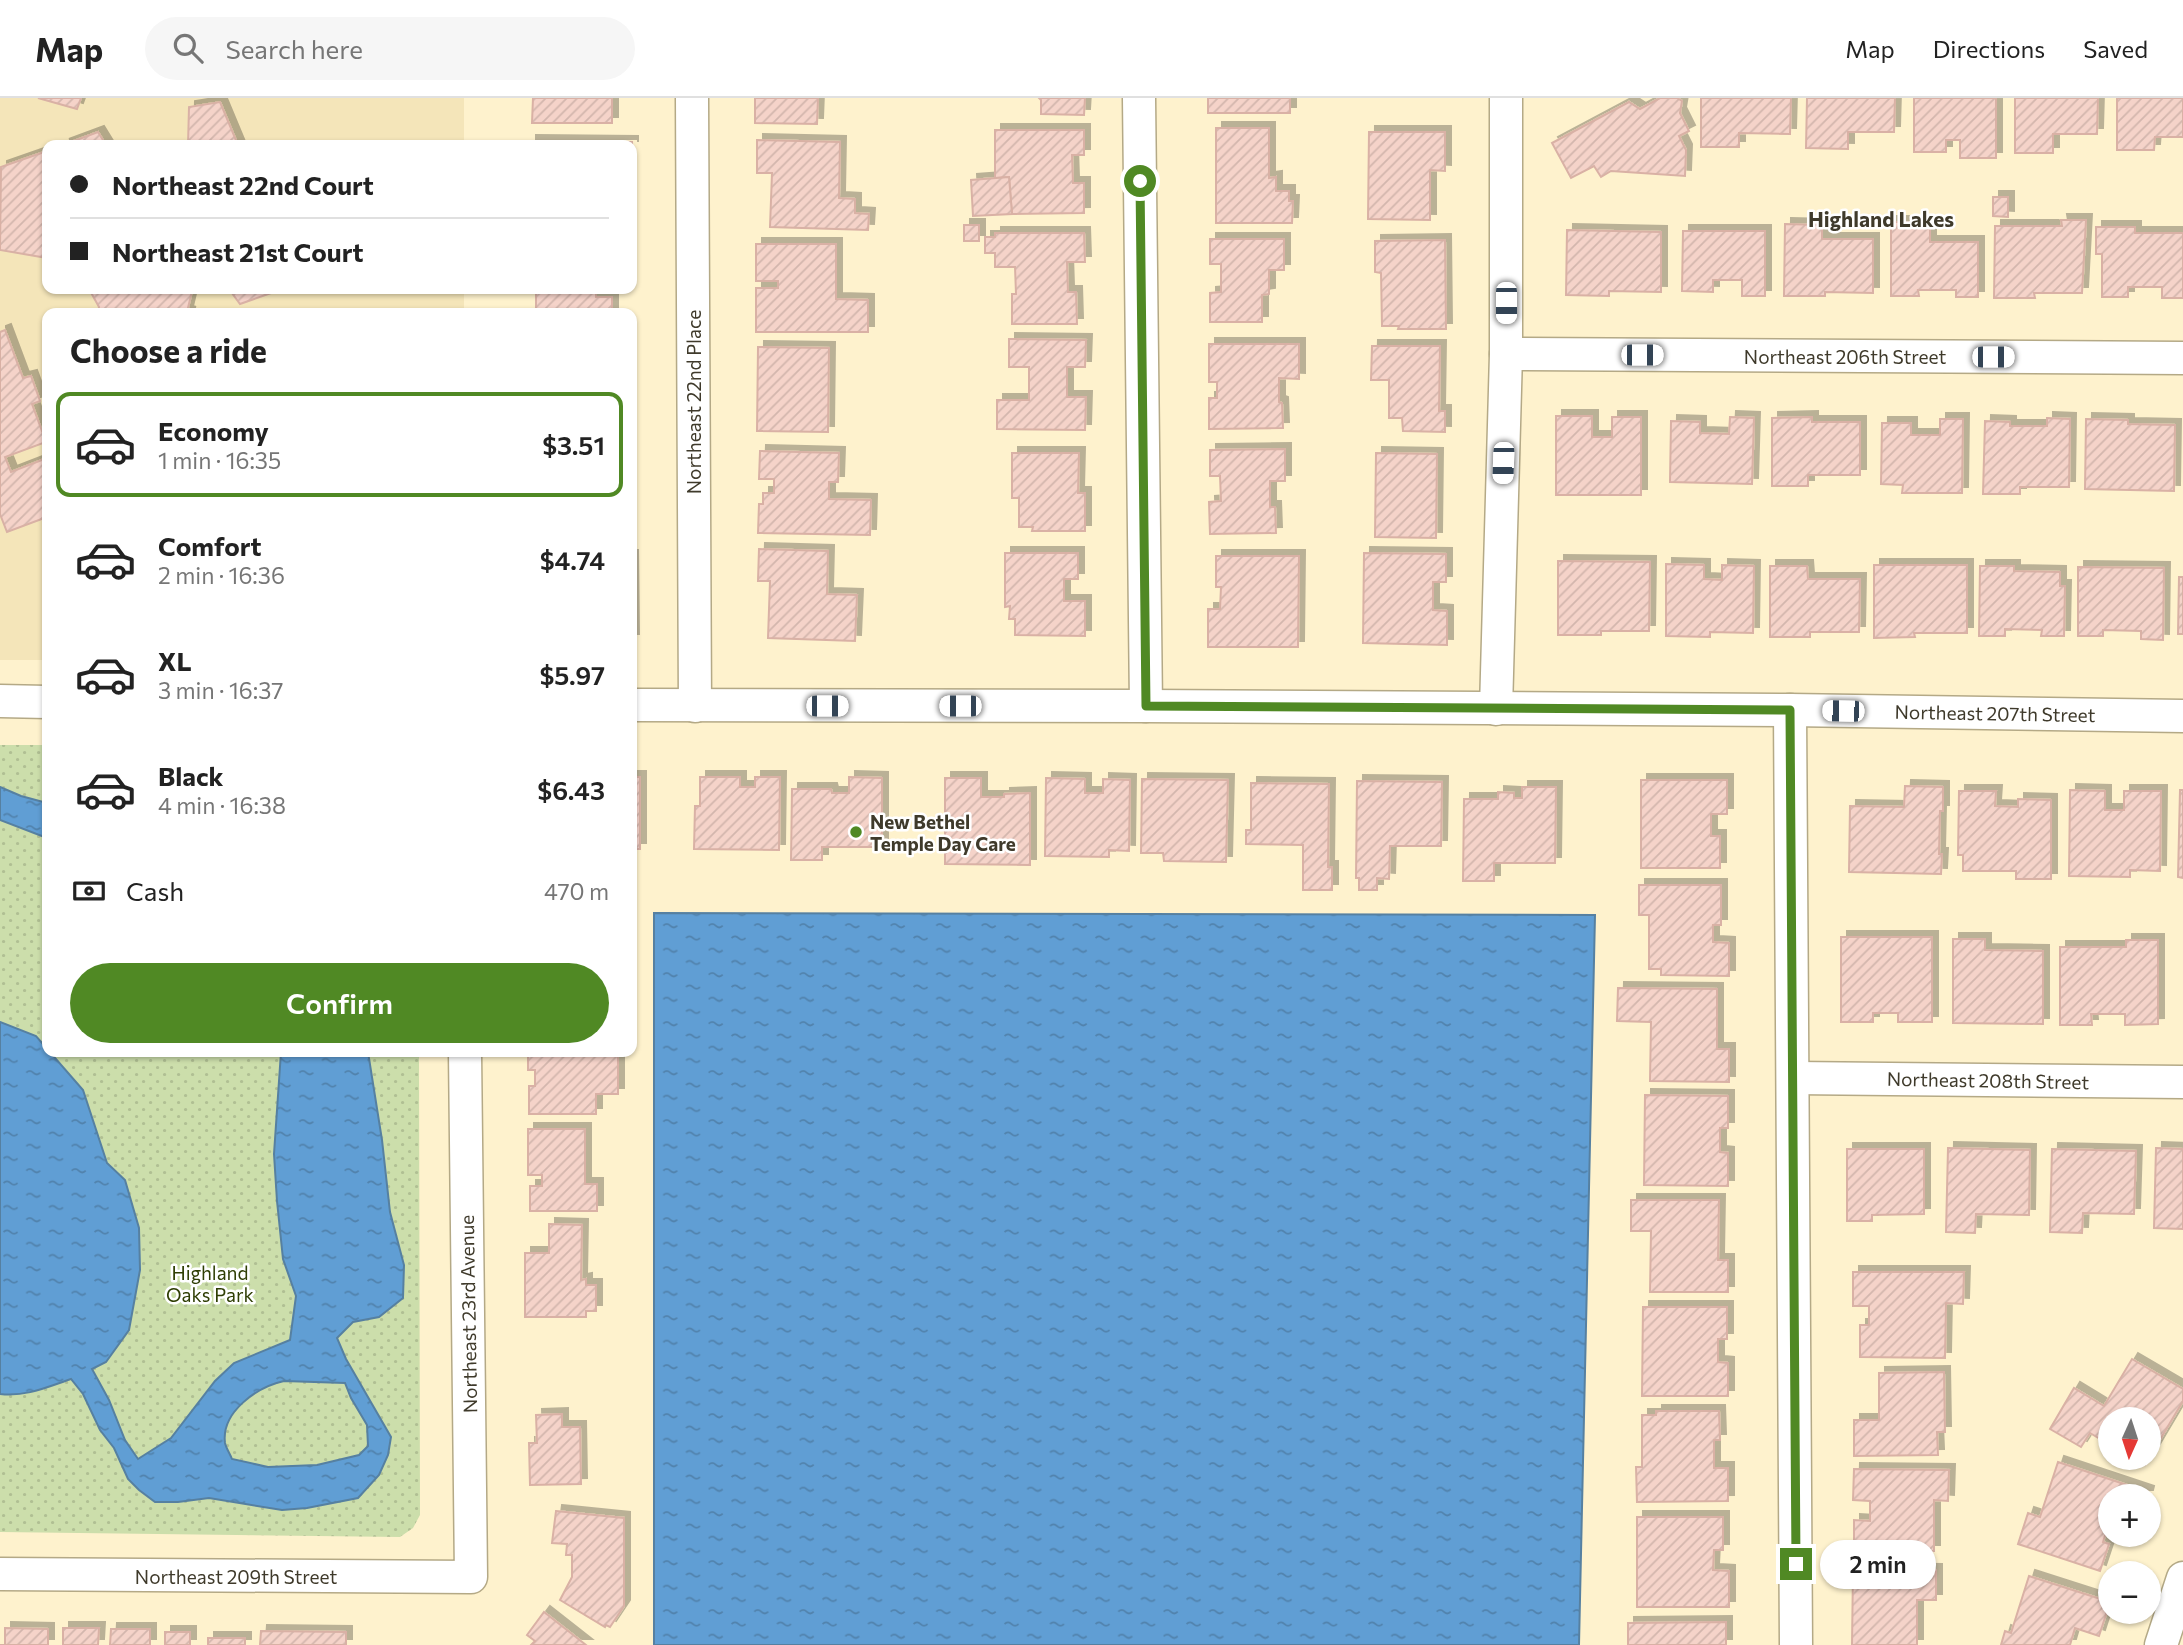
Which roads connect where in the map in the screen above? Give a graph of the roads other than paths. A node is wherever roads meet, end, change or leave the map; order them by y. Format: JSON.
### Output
{"nodes":[{"id":1,"x":692,"y":98,"type":"edge"},
{"id":2,"x":1139,"y":98,"type":"edge"},
{"id":3,"x":1506,"y":98,"type":"edge"},
{"id":4,"x":1506,"y":354,"type":"junction"},
{"id":5,"x":2183,"y":358,"type":"edge"},
{"id":6,"x":0,"y":701,"type":"edge"},
{"id":7,"x":42,"y":702,"type":"edge"},
{"id":8,"x":637,"y":705,"type":"edge"},
{"id":9,"x":695,"y":706,"type":"junction"},
{"id":10,"x":1146,"y":706,"type":"junction"},
{"id":11,"x":1496,"y":709,"type":"junction"},
{"id":12,"x":1790,"y":710,"type":"junction"},
{"id":13,"x":2183,"y":716,"type":"edge"},
{"id":14,"x":465,"y":1057,"type":"edge"},
{"id":15,"x":1794,"y":1078,"type":"junction"},
{"id":16,"x":2183,"y":1082,"type":"edge"},
{"id":17,"x":0,"y":1574,"type":"edge"},
{"id":18,"x":471,"y":1577,"type":"joint"},
{"id":19,"x":2183,"y":1578,"type":"edge"},
{"id":20,"x":1796,"y":1645,"type":"edge"},
{"id":21,"x":2161,"y":1645,"type":"edge"}],
"edges":[{"from":1,"to":9,"type":"street","name":"Northeast 22nd Place"},
{"from":2,"to":10,"type":"street"},
{"from":3,"to":4,"type":"street"},
{"from":4,"to":5,"type":"street","name":"Northeast 206th Street"},
{"from":4,"to":11,"type":"street"},
{"from":6,"to":7,"type":"street"},
{"from":8,"to":9,"type":"street","name":"Northeast 207th Street"},
{"from":9,"to":10,"type":"street","name":"Northeast 207th Street"},
{"from":10,"to":11,"type":"street","name":"Northeast 207th Street"},
{"from":11,"to":12,"type":"street","name":"Northeast 207th Street"},
{"from":12,"to":13,"type":"street","name":"Northeast 207th Street"},
{"from":12,"to":15,"type":"street"},
{"from":14,"to":18,"type":"street","name":"Northeast 23rd Avenue"},
{"from":15,"to":16,"type":"street","name":"Northeast 208th Street"},
{"from":15,"to":20,"type":"street"},
{"from":17,"to":18,"type":"street","name":"Northeast 209th Street"},
{"from":19,"to":21,"type":"street"}]}
